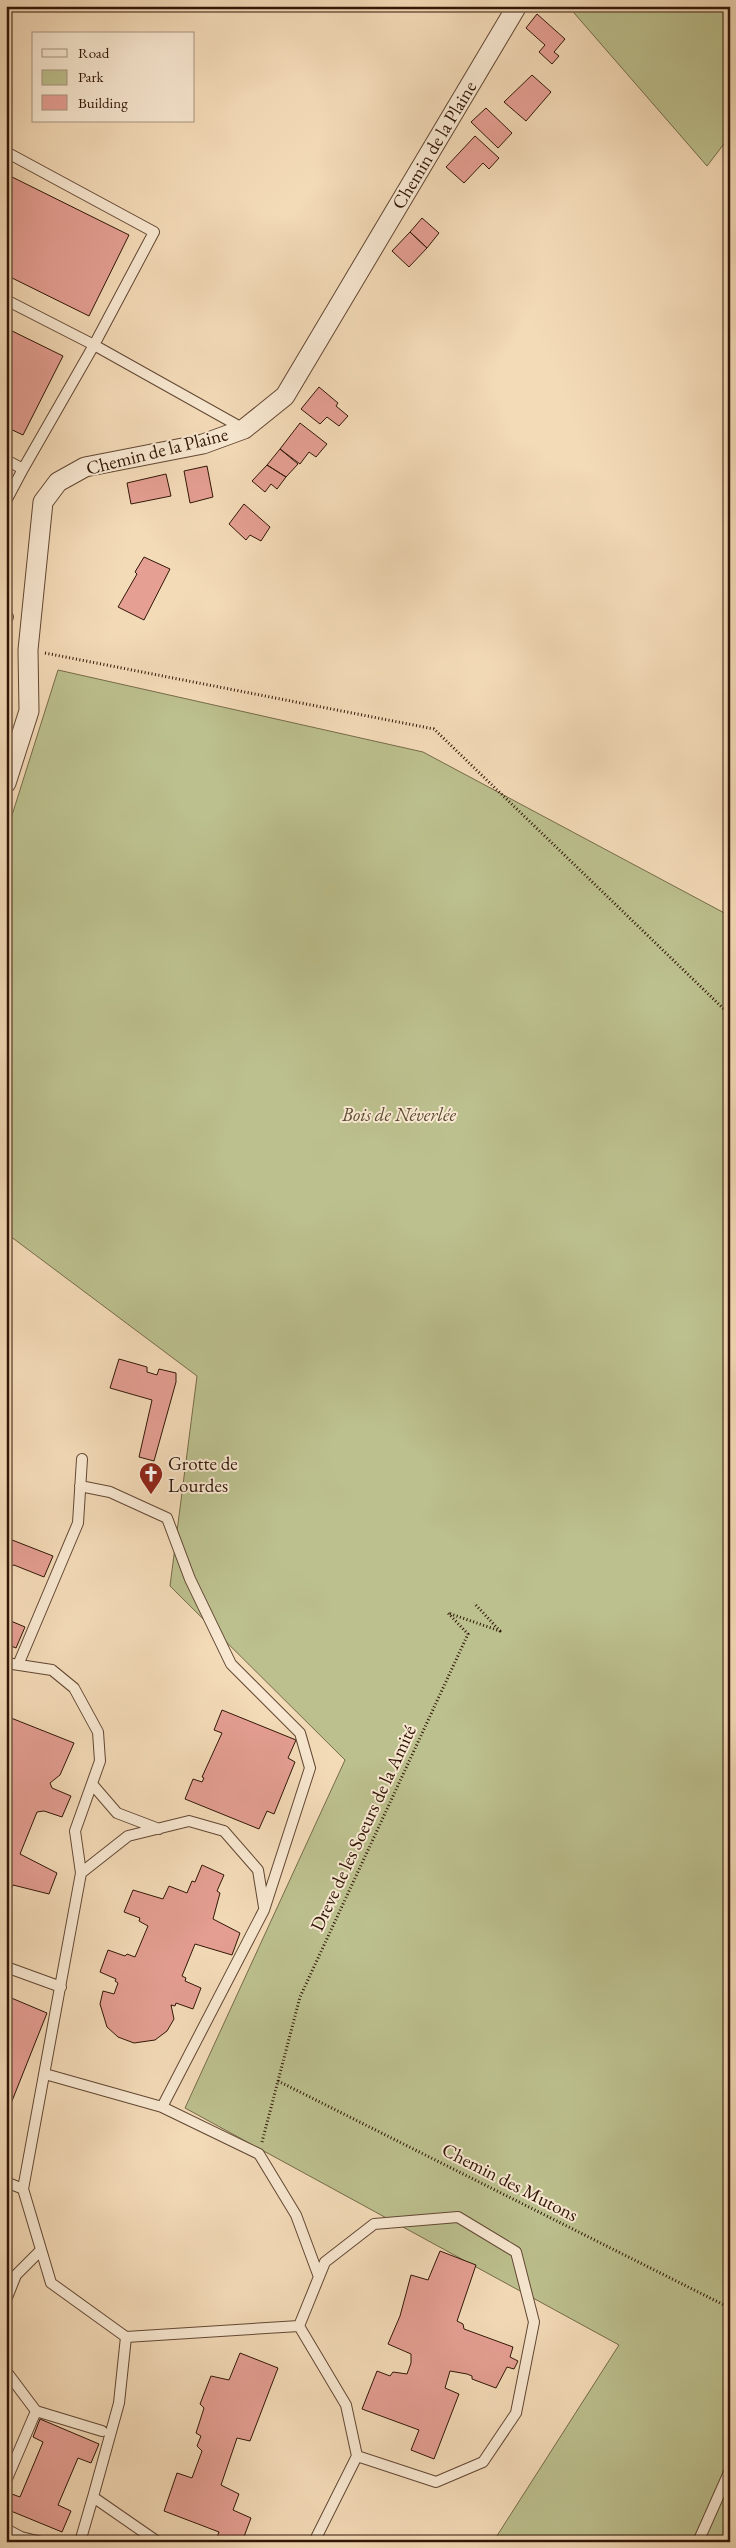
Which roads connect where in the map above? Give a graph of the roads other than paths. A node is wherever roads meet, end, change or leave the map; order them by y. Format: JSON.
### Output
{"nodes":[{"id":1,"x":517,"y":6,"type":"edge"},
{"id":2,"x":6,"y":152,"type":"edge"},
{"id":3,"x":6,"y":300,"type":"edge"},
{"id":4,"x":94,"y":345,"type":"junction"},
{"id":5,"x":244,"y":429,"type":"junction"},
{"id":6,"x":6,"y":460,"type":"edge"},
{"id":7,"x":23,"y":469,"type":"junction"},
{"id":8,"x":6,"y":501,"type":"edge"},
{"id":9,"x":6,"y":783,"type":"edge"},
{"id":10,"x":82,"y":1459,"type":"dead end"},
{"id":11,"x":80,"y":1486,"type":"junction"},
{"id":12,"x":6,"y":1663,"type":"edge"},
{"id":13,"x":18,"y":1665,"type":"junction"},
{"id":14,"x":92,"y":1784,"type":"junction"},
{"id":15,"x":158,"y":1829,"type":"junction"},
{"id":16,"x":81,"y":1873,"type":"junction"},
{"id":17,"x":264,"y":1910,"type":"junction"},
{"id":18,"x":6,"y":1967,"type":"edge"},
{"id":19,"x":61,"y":1987,"type":"junction"},
{"id":20,"x":45,"y":2074,"type":"junction"},
{"id":21,"x":162,"y":2106,"type":"junction"},
{"id":22,"x":6,"y":2182,"type":"edge"},
{"id":23,"x":23,"y":2189,"type":"junction"},
{"id":24,"x":41,"y":2250,"type":"junction"},
{"id":25,"x":319,"y":2277,"type":"junction"},
{"id":26,"x":6,"y":2300,"type":"edge"},
{"id":27,"x":299,"y":2326,"type":"junction"},
{"id":28,"x":126,"y":2337,"type":"junction"},
{"id":29,"x":6,"y":2371,"type":"edge"},
{"id":30,"x":36,"y":2411,"type":"junction"},
{"id":31,"x":102,"y":2431,"type":"dead end"},
{"id":32,"x":356,"y":2456,"type":"junction"},
{"id":33,"x":730,"y":2470,"type":"edge"},
{"id":34,"x":6,"y":2481,"type":"edge"},
{"id":35,"x":93,"y":2497,"type":"junction"},
{"id":36,"x":6,"y":2529,"type":"edge"},
{"id":37,"x":81,"y":2541,"type":"edge"},
{"id":38,"x":42,"y":2542,"type":"edge"},
{"id":39,"x":158,"y":2542,"type":"edge"},
{"id":40,"x":314,"y":2542,"type":"edge"},
{"id":41,"x":698,"y":2542,"type":"edge"}],
"edges":[{"from":1,"to":5,"type":"street","name":"Chemin de la Plaine"},
{"from":2,"to":4,"type":"lane"},
{"from":3,"to":4,"type":"lane"},
{"from":4,"to":5,"type":"lane"},
{"from":4,"to":7,"type":"lane"},
{"from":5,"to":9,"type":"street","name":"Chemin de la Plaine"},
{"from":6,"to":7,"type":"lane"},
{"from":7,"to":8,"type":"lane"},
{"from":10,"to":11,"type":"lane"},
{"from":11,"to":13,"type":"lane"},
{"from":11,"to":17,"type":"lane"},
{"from":12,"to":13,"type":"lane"},
{"from":13,"to":14,"type":"lane"},
{"from":14,"to":15,"type":"lane"},
{"from":14,"to":16,"type":"lane"},
{"from":15,"to":16,"type":"lane"},
{"from":15,"to":17,"type":"lane"},
{"from":16,"to":19,"type":"lane"},
{"from":17,"to":21,"type":"lane"},
{"from":18,"to":19,"type":"lane"},
{"from":19,"to":20,"type":"lane"},
{"from":20,"to":21,"type":"lane"},
{"from":20,"to":23,"type":"lane"},
{"from":21,"to":25,"type":"lane"},
{"from":22,"to":23,"type":"lane"},
{"from":23,"to":24,"type":"lane"},
{"from":24,"to":26,"type":"lane"},
{"from":24,"to":28,"type":"lane"},
{"from":25,"to":27,"type":"lane"},
{"from":25,"to":32,"type":"lane"},
{"from":27,"to":28,"type":"lane"},
{"from":27,"to":32,"type":"lane"},
{"from":28,"to":35,"type":"lane"},
{"from":29,"to":30,"type":"lane"},
{"from":30,"to":31,"type":"lane"},
{"from":30,"to":34,"type":"lane"},
{"from":32,"to":40,"type":"lane"},
{"from":33,"to":41,"type":"lane"},
{"from":35,"to":37,"type":"lane"},
{"from":35,"to":39,"type":"lane"},
{"from":36,"to":38,"type":"lane"}]}
